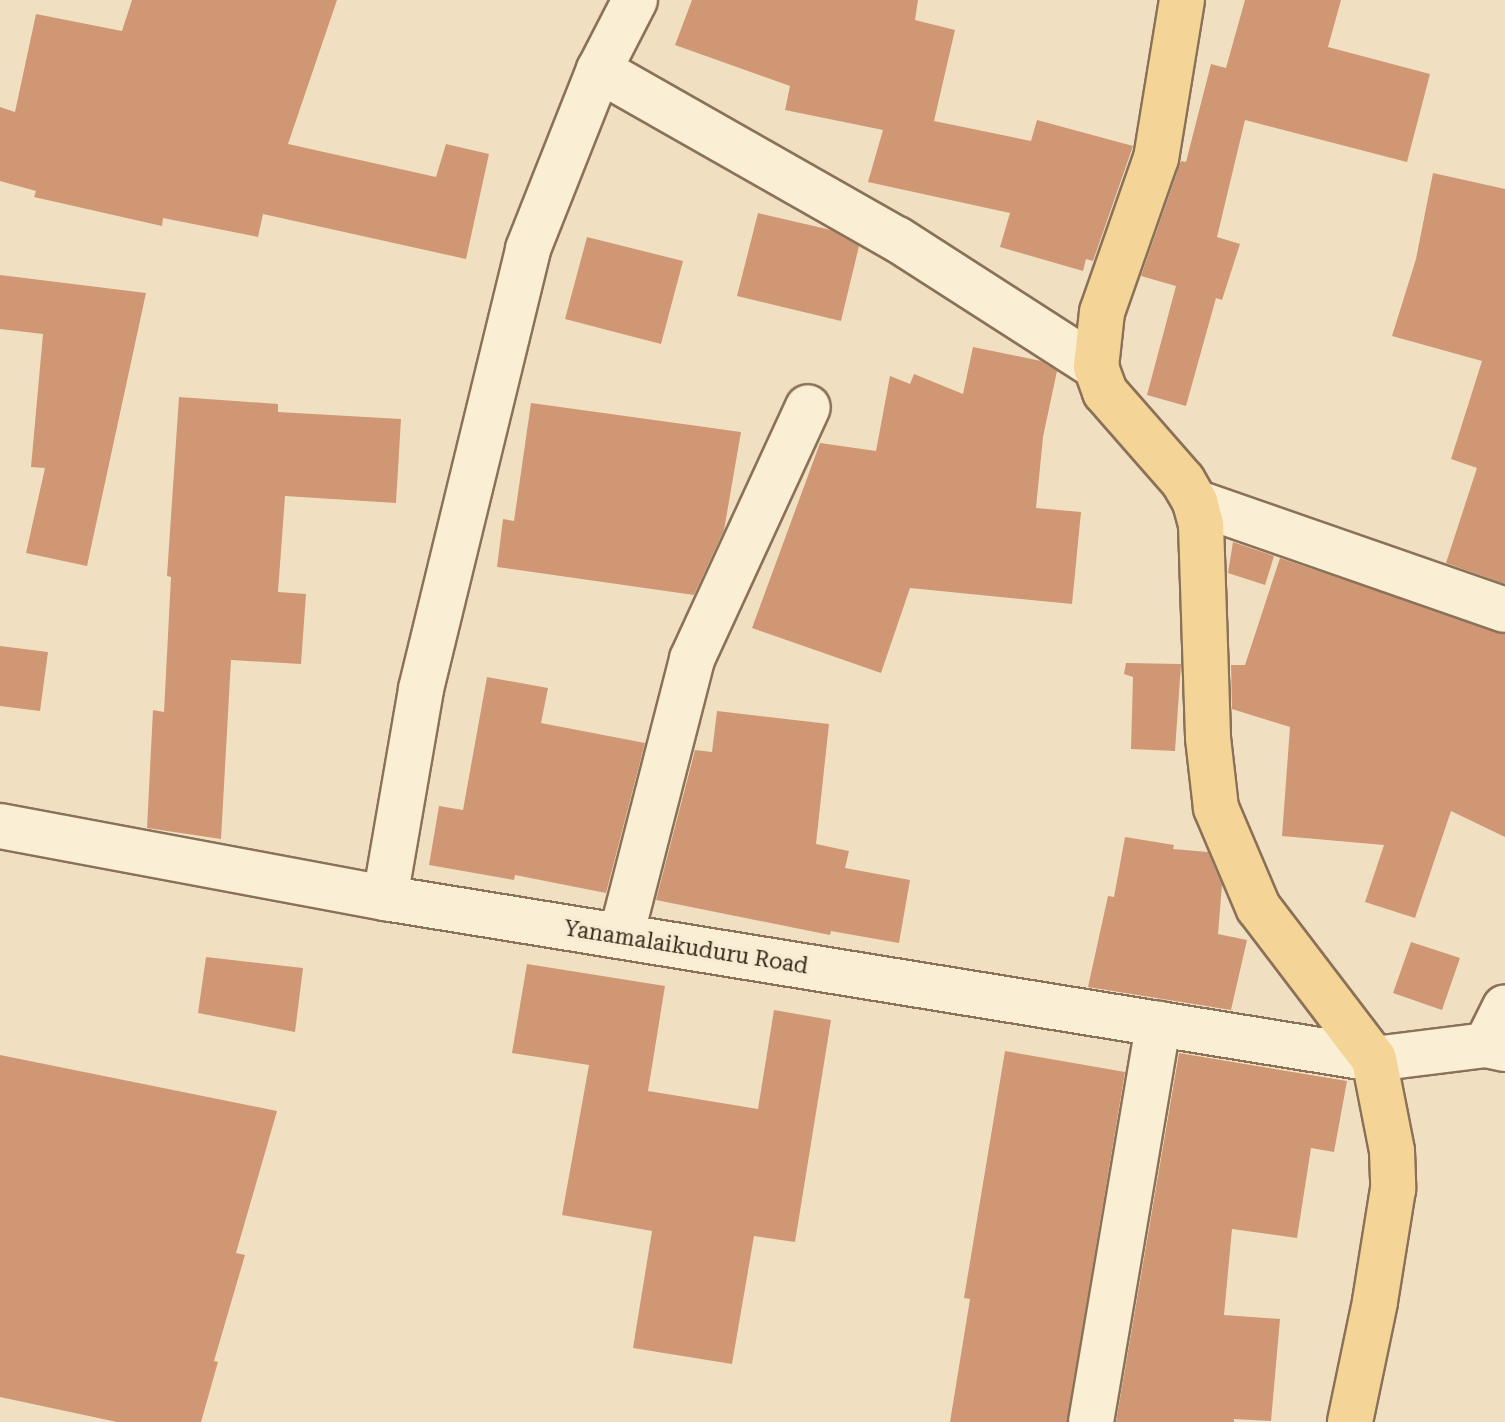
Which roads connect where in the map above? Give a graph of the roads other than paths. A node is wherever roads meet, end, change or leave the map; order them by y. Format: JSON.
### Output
{"nodes":[{"id":1,"x":1182,"y":0,"type":"edge"},
{"id":2,"x":633,"y":1,"type":"edge"},
{"id":3,"x":599,"y":70,"type":"junction"},
{"id":4,"x":1096,"y":367,"type":"junction"},
{"id":5,"x":808,"y":407,"type":"dead end"},
{"id":6,"x":1195,"y":502,"type":"junction"},
{"id":7,"x":1505,"y":610,"type":"edge"},
{"id":8,"x":0,"y":826,"type":"edge"},
{"id":9,"x":385,"y":898,"type":"junction"},
{"id":10,"x":621,"y":936,"type":"junction"},
{"id":11,"x":1158,"y":1024,"type":"junction"},
{"id":12,"x":1499,"y":1034,"type":"edge"},
{"id":13,"x":1374,"y":1059,"type":"junction"},
{"id":14,"x":1091,"y":1422,"type":"edge"},
{"id":15,"x":1350,"y":1422,"type":"edge"}],
"edges":[{"from":1,"to":4,"type":"main road"},
{"from":2,"to":3,"type":"street"},
{"from":3,"to":4,"type":"street"},
{"from":3,"to":9,"type":"street"},
{"from":4,"to":6,"type":"main road"},
{"from":5,"to":10,"type":"street"},
{"from":6,"to":7,"type":"street"},
{"from":6,"to":13,"type":"main road"},
{"from":8,"to":9,"type":"street","name":"Yanamalaikuduru Road"},
{"from":9,"to":10,"type":"street","name":"Yanamalaikuduru Road"},
{"from":10,"to":11,"type":"street","name":"Yanamalaikuduru Road"},
{"from":11,"to":13,"type":"street","name":"Yanamalaikuduru Road"},
{"from":11,"to":14,"type":"street"},
{"from":12,"to":13,"type":"street","name":"Yanamalaikuduru Road"},
{"from":13,"to":15,"type":"main road"}]}
